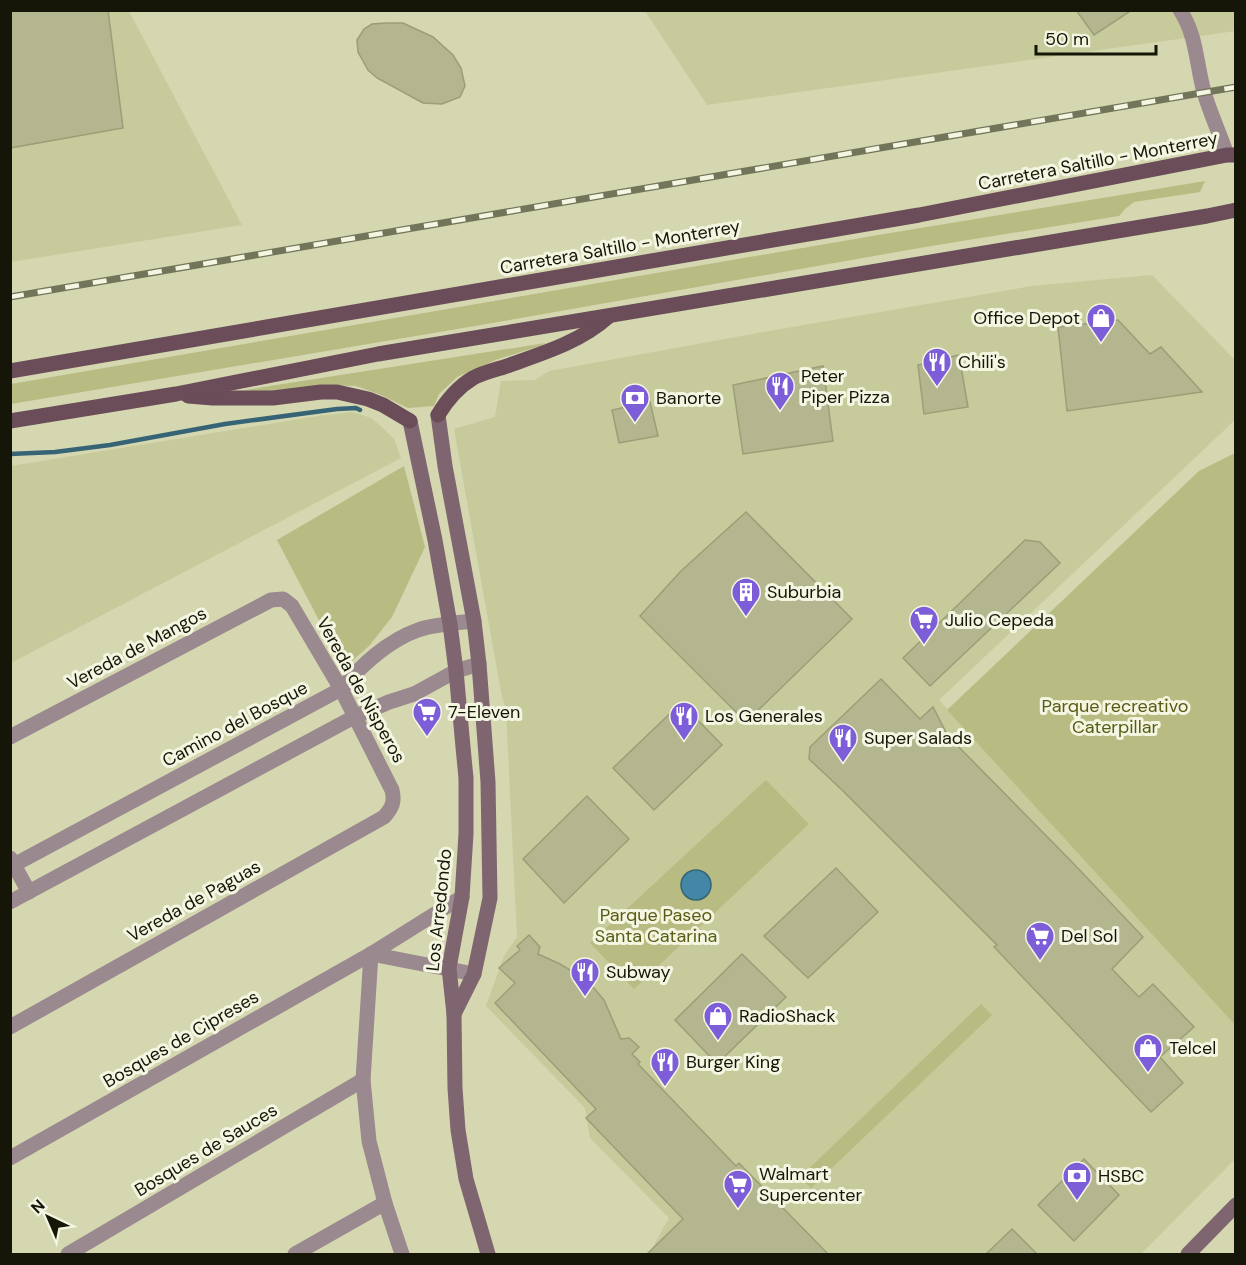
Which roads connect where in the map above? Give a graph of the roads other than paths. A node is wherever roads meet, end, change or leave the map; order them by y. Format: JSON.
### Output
{"nodes":[{"id":1,"x":1180,"y":10,"type":"edge"},
{"id":2,"x":1232,"y":155,"type":"edge"},
{"id":3,"x":1236,"y":210,"type":"edge"},
{"id":4,"x":610,"y":315,"type":"junction"},
{"id":5,"x":10,"y":371,"type":"edge"},
{"id":6,"x":176,"y":394,"type":"junction"},
{"id":7,"x":438,"y":415,"type":"joint"},
{"id":8,"x":10,"y":421,"type":"edge"},
{"id":9,"x":410,"y":421,"type":"joint"},
{"id":10,"x":283,"y":599,"type":"joint"},
{"id":11,"x":474,"y":621,"type":"junction"},
{"id":12,"x":450,"y":624,"type":"junction"},
{"id":13,"x":479,"y":664,"type":"junction"},
{"id":14,"x":456,"y":671,"type":"junction"},
{"id":15,"x":341,"y":689,"type":"junction"},
{"id":16,"x":354,"y":717,"type":"junction"},
{"id":17,"x":10,"y":737,"type":"edge"},
{"id":18,"x":393,"y":805,"type":"joint"},
{"id":19,"x":12,"y":863,"type":"edge"},
{"id":20,"x":29,"y":892,"type":"junction"},
{"id":21,"x":462,"y":897,"type":"junction"},
{"id":22,"x":10,"y":902,"type":"edge"},
{"id":23,"x":371,"y":954,"type":"junction"},
{"id":24,"x":449,"y":968,"type":"junction"},
{"id":25,"x":474,"y":974,"type":"junction"},
{"id":26,"x":454,"y":1014,"type":"junction"},
{"id":27,"x":10,"y":1027,"type":"edge"},
{"id":28,"x":363,"y":1080,"type":"junction"},
{"id":29,"x":10,"y":1158,"type":"edge"},
{"id":30,"x":386,"y":1203,"type":"junction"},
{"id":31,"x":1236,"y":1205,"type":"edge"},
{"id":32,"x":68,"y":1254,"type":"edge"},
{"id":33,"x":295,"y":1254,"type":"edge"},
{"id":34,"x":402,"y":1254,"type":"edge"},
{"id":35,"x":488,"y":1254,"type":"edge"},
{"id":36,"x":1188,"y":1254,"type":"edge"}],
"edges":[{"from":1,"to":2,"type":"street"},
{"from":2,"to":5,"type":"main road","name":"Carretera Saltillo - Monterrey"},
{"from":3,"to":4,"type":"main road"},
{"from":4,"to":6,"type":"main road"},
{"from":4,"to":7,"type":"main road"},
{"from":6,"to":8,"type":"main road"},
{"from":6,"to":9,"type":"main road"},
{"from":7,"to":11,"type":"street"},
{"from":9,"to":12,"type":"street","name":"Los Arredondo"},
{"from":10,"to":15,"type":"street","name":"Vereda de Nisperos"},
{"from":10,"to":17,"type":"street","name":"Vereda de Mangos"},
{"from":11,"to":12,"type":"street","name":"Camino del Bosque"},
{"from":11,"to":13,"type":"street"},
{"from":12,"to":14,"type":"street","name":"Los Arredondo"},
{"from":12,"to":15,"type":"street","name":"Camino del Bosque"},
{"from":13,"to":14,"type":"street"},
{"from":13,"to":25,"type":"street"},
{"from":14,"to":16,"type":"street"},
{"from":14,"to":21,"type":"street","name":"Los Arredondo"},
{"from":15,"to":16,"type":"street","name":"Vereda de Nisperos"},
{"from":15,"to":19,"type":"street","name":"Camino del Bosque"},
{"from":16,"to":18,"type":"street","name":"Vereda de Nisperos"},
{"from":16,"to":20,"type":"street"},
{"from":18,"to":27,"type":"street","name":"Vereda de Paguas"},
{"from":19,"to":20,"type":"street"},
{"from":20,"to":22,"type":"street"},
{"from":21,"to":23,"type":"street","name":"Bosques de Cipreses"},
{"from":21,"to":24,"type":"street","name":"Los Arredondo"},
{"from":23,"to":24,"type":"street"},
{"from":23,"to":28,"type":"street"},
{"from":23,"to":29,"type":"street","name":"Bosques de Cipreses"},
{"from":24,"to":25,"type":"street"},
{"from":24,"to":26,"type":"street","name":"Los Arredondo"},
{"from":25,"to":26,"type":"street"},
{"from":26,"to":35,"type":"street","name":"Los Arredondo"},
{"from":28,"to":30,"type":"street"},
{"from":28,"to":32,"type":"street","name":"Bosques de Sauces"},
{"from":30,"to":33,"type":"street"},
{"from":30,"to":34,"type":"street"},
{"from":31,"to":36,"type":"street"}]}
